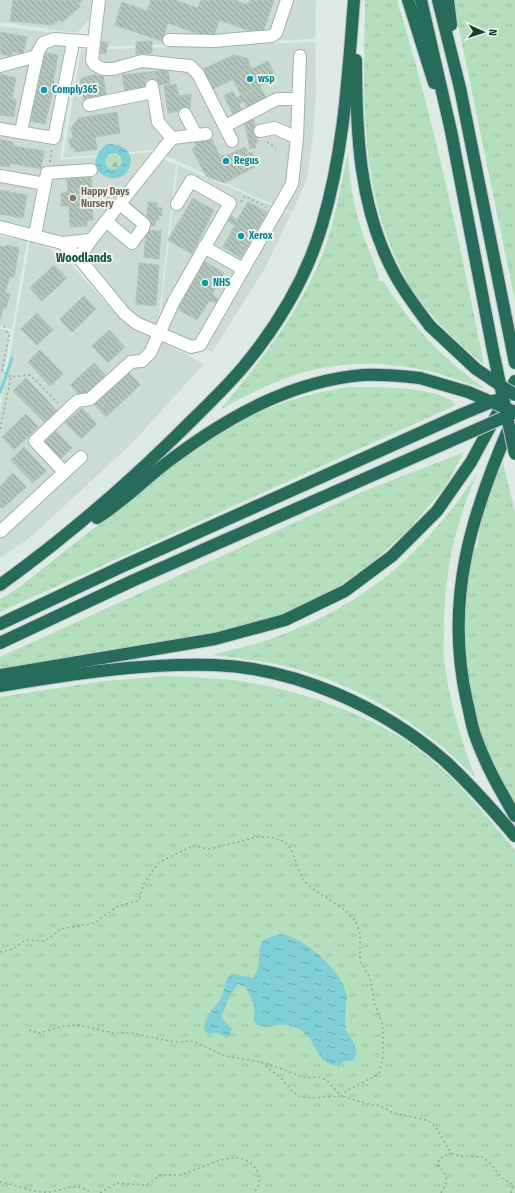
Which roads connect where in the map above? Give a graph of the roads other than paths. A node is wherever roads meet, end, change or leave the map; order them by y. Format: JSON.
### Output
{"nodes":[{"id":1,"x":99,"y":0,"type":"edge"},
{"id":2,"x":287,"y":0,"type":"edge"},
{"id":3,"x":355,"y":0,"type":"edge"},
{"id":4,"x":408,"y":0,"type":"edge"},
{"id":5,"x":421,"y":0,"type":"edge"},
{"id":6,"x":438,"y":0,"type":"edge"},
{"id":7,"x":448,"y":0,"type":"edge"},
{"id":8,"x":169,"y":40,"type":"dead end"},
{"id":9,"x":93,"y":47,"type":"junction"},
{"id":10,"x":72,"y":48,"type":"dead end"},
{"id":11,"x":37,"y":56,"type":"junction"},
{"id":12,"x":300,"y":56,"type":"dead end"},
{"id":13,"x":0,"y":66,"type":"edge"},
{"id":14,"x":460,"y":88,"type":"junction"},
{"id":15,"x":298,"y":99,"type":"junction"},
{"id":16,"x":89,"y":105,"type":"dead end"},
{"id":17,"x":186,"y":114,"type":"dead end"},
{"id":18,"x":225,"y":126,"type":"junction"},
{"id":19,"x":0,"y":129,"type":"edge"},
{"id":20,"x":21,"y":131,"type":"junction"},
{"id":21,"x":260,"y":131,"type":"dead end"},
{"id":22,"x":451,"y":131,"type":"junction"},
{"id":23,"x":172,"y":138,"type":"junction"},
{"id":24,"x":297,"y":138,"type":"junction"},
{"id":25,"x":232,"y":141,"type":"dead end"},
{"id":26,"x":91,"y":170,"type":"dead end"},
{"id":27,"x":0,"y":176,"type":"edge"},
{"id":28,"x":46,"y":179,"type":"junction"},
{"id":29,"x":120,"y":204,"type":"junction"},
{"id":30,"x":177,"y":204,"type":"dead end"},
{"id":31,"x":106,"y":221,"type":"junction"},
{"id":32,"x":0,"y":227,"type":"edge"},
{"id":33,"x":35,"y":236,"type":"junction"},
{"id":34,"x":91,"y":240,"type":"junction"},
{"id":35,"x":62,"y":243,"type":"junction"},
{"id":36,"x":204,"y":247,"type":"junction"},
{"id":37,"x":79,"y":258,"type":"junction"},
{"id":38,"x":243,"y":269,"type":"junction"},
{"id":39,"x":160,"y":334,"type":"junction"},
{"id":40,"x":515,"y":364,"type":"edge"},
{"id":41,"x":515,"y":381,"type":"edge"},
{"id":42,"x":515,"y":393,"type":"edge"},
{"id":43,"x":515,"y":413,"type":"edge"},
{"id":44,"x":515,"y":454,"type":"edge"},
{"id":45,"x":81,"y":457,"type":"dead end"},
{"id":46,"x":64,"y":472,"type":"junction"},
{"id":47,"x":78,"y":526,"type":"junction"},
{"id":48,"x":1,"y":531,"type":"dead end"},
{"id":49,"x":0,"y":585,"type":"edge"},
{"id":50,"x":0,"y":624,"type":"edge"},
{"id":51,"x":0,"y":643,"type":"edge"},
{"id":52,"x":0,"y":675,"type":"edge"},
{"id":53,"x":0,"y":686,"type":"edge"},
{"id":54,"x":515,"y":816,"type":"edge"},
{"id":55,"x":515,"y":836,"type":"edge"}],
"edges":[{"from":1,"to":9,"type":"street"},
{"from":2,"to":8,"type":"street"},
{"from":3,"to":42,"type":"highway","bridge":true},
{"from":3,"to":47,"type":"highway"},
{"from":4,"to":22,"type":"highway"},
{"from":5,"to":22,"type":"highway"},
{"from":6,"to":14,"type":"highway"},
{"from":7,"to":14,"type":"highway"},
{"from":9,"to":11,"type":"street"},
{"from":9,"to":18,"type":"street"},
{"from":10,"to":20,"type":"street"},
{"from":11,"to":13,"type":"street"},
{"from":11,"to":20,"type":"street"},
{"from":12,"to":15,"type":"street"},
{"from":14,"to":40,"type":"highway"},
{"from":15,"to":18,"type":"street"},
{"from":15,"to":24,"type":"street"},
{"from":16,"to":23,"type":"street"},
{"from":17,"to":23,"type":"street"},
{"from":18,"to":25,"type":"street"},
{"from":19,"to":20,"type":"street"},
{"from":21,"to":24,"type":"street"},
{"from":22,"to":44,"type":"highway","bridge":true},
{"from":23,"to":29,"type":"street"},
{"from":24,"to":38,"type":"street"},
{"from":26,"to":28,"type":"street"},
{"from":27,"to":28,"type":"street"},
{"from":28,"to":33,"type":"street"},
{"from":29,"to":31,"type":"street"},
{"from":29,"to":31,"type":"street"},
{"from":30,"to":36,"type":"street"},
{"from":31,"to":34,"type":"street"},
{"from":32,"to":33,"type":"street"},
{"from":33,"to":35,"type":"street"},
{"from":34,"to":35,"type":"street"},
{"from":34,"to":37,"type":"street"},
{"from":35,"to":37,"type":"street"},
{"from":36,"to":38,"type":"street"},
{"from":36,"to":39,"type":"street"},
{"from":37,"to":39,"type":"street"},
{"from":38,"to":39,"type":"street"},
{"from":39,"to":46,"type":"street"},
{"from":41,"to":52,"type":"highway"},
{"from":42,"to":50,"type":"highway","bridge":true},
{"from":43,"to":47,"type":"highway","bridge":true},
{"from":43,"to":51,"type":"highway","bridge":true},
{"from":43,"to":54,"type":"highway"},
{"from":45,"to":46,"type":"street"},
{"from":46,"to":48,"type":"street"},
{"from":47,"to":49,"type":"highway"},
{"from":53,"to":55,"type":"highway"}]}
